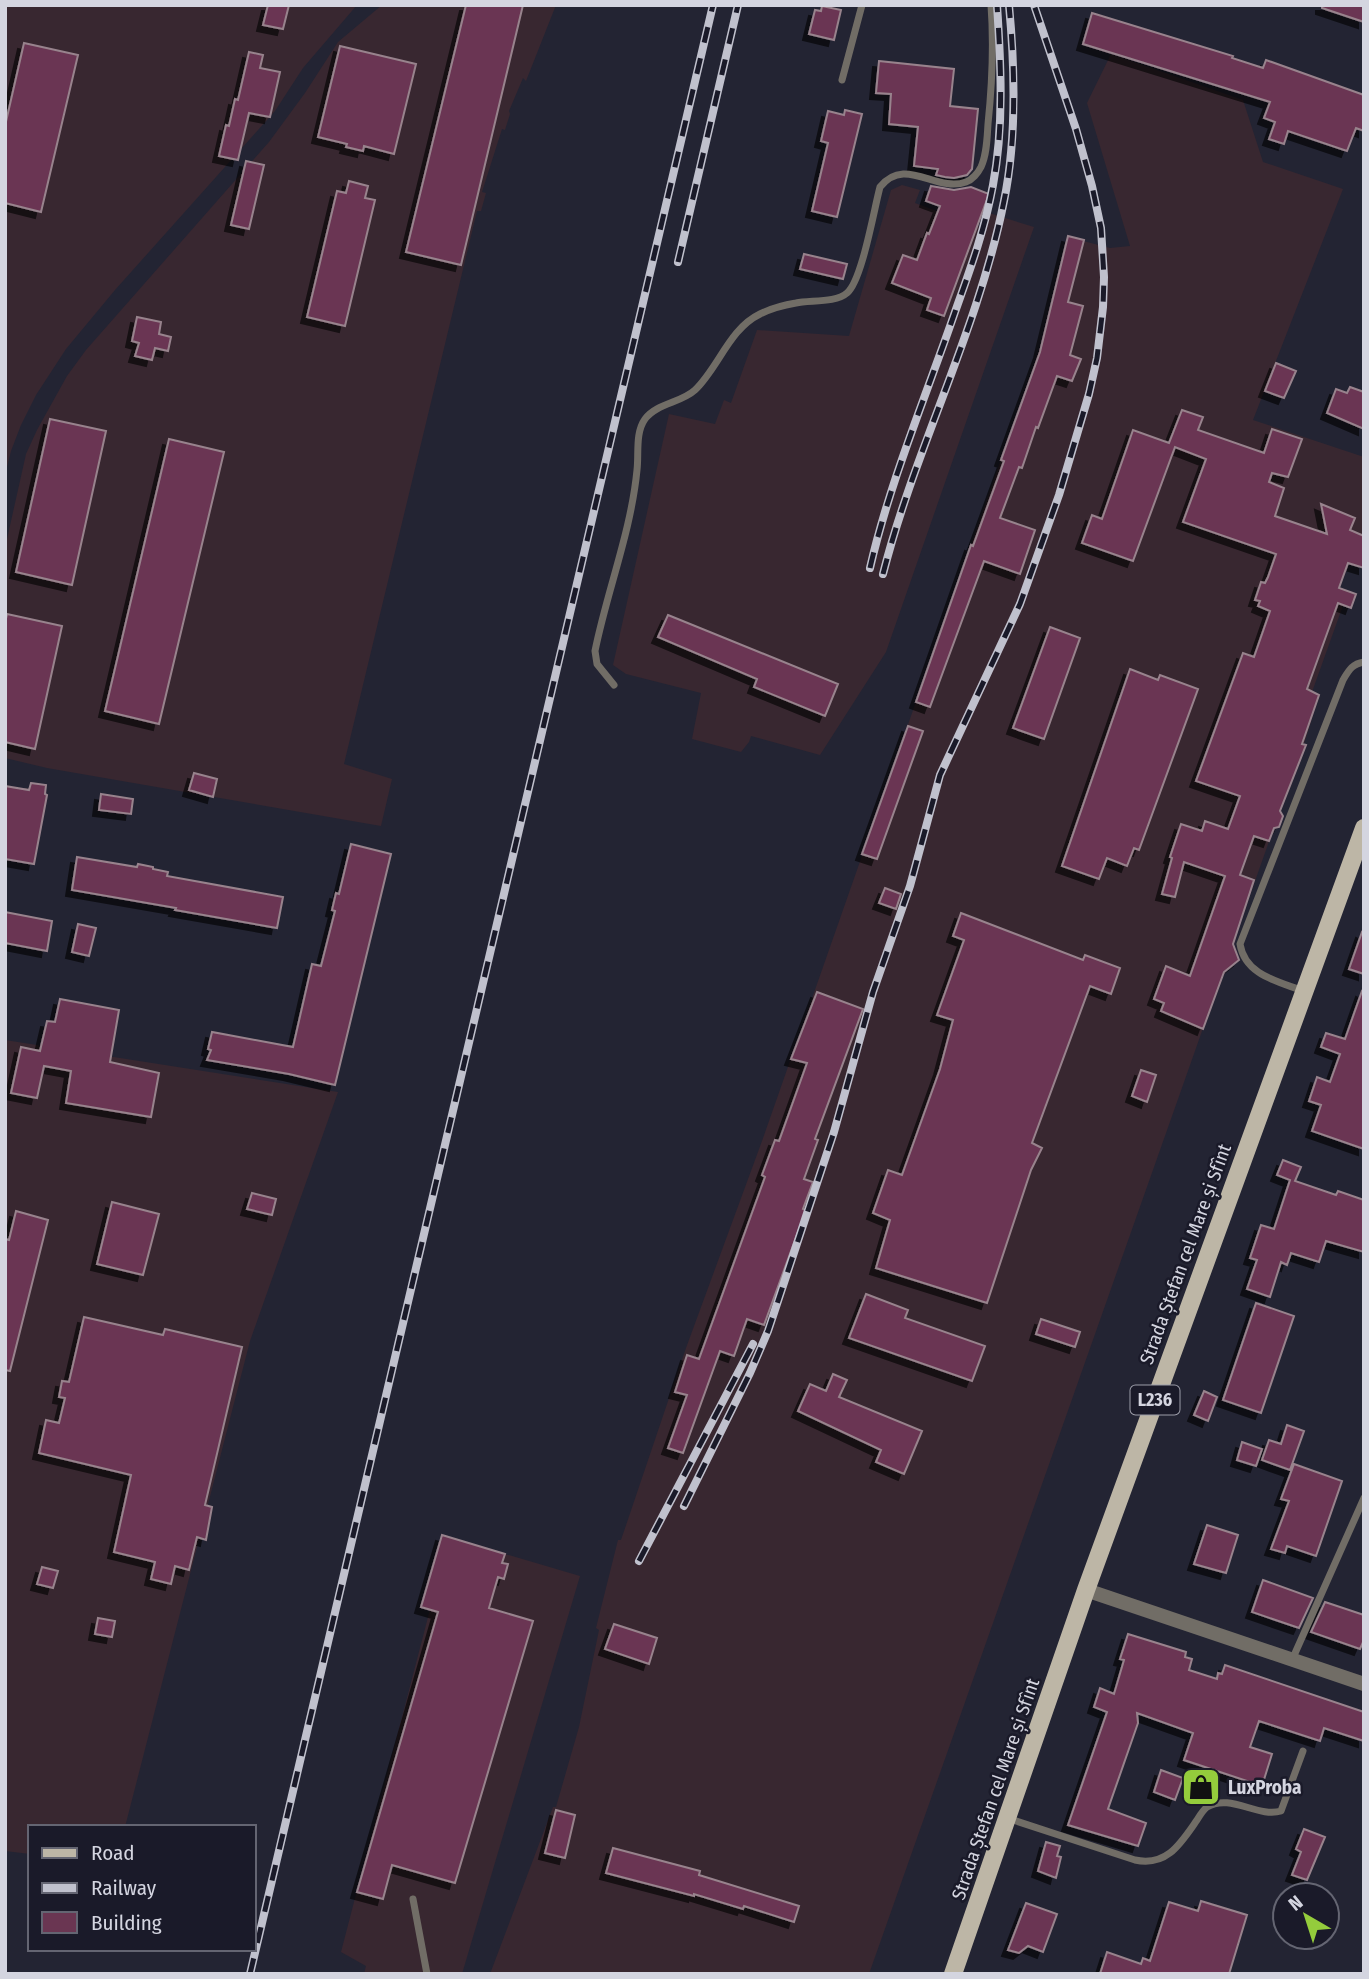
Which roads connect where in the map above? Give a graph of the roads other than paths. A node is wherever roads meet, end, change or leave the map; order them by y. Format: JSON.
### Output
{"nodes":[{"id":1,"x":862,"y":5,"type":"edge"},
{"id":2,"x":991,"y":5,"type":"edge"},
{"id":3,"x":842,"y":80,"type":"dead end"},
{"id":4,"x":1364,"y":662,"type":"edge"},
{"id":5,"x":614,"y":685,"type":"dead end"},
{"id":6,"x":1364,"y":828,"type":"edge"},
{"id":7,"x":1304,"y":991,"type":"junction"},
{"id":8,"x":1364,"y":1498,"type":"edge"},
{"id":9,"x":1086,"y":1590,"type":"junction"},
{"id":10,"x":1292,"y":1660,"type":"junction"},
{"id":11,"x":1364,"y":1684,"type":"edge"},
{"id":12,"x":1303,"y":1751,"type":"dead end"},
{"id":13,"x":1007,"y":1818,"type":"junction"},
{"id":14,"x":413,"y":1899,"type":"dead end"},
{"id":15,"x":427,"y":1974,"type":"edge"},
{"id":16,"x":953,"y":1974,"type":"edge"}],
"edges":[{"from":1,"to":3,"type":"lane"},
{"from":2,"to":5,"type":"lane"},
{"from":4,"to":7,"type":"lane"},
{"from":6,"to":7,"type":"main road","name":"Strada Ștefan cel Mare și Sfînt","number":"L236"},
{"from":7,"to":9,"type":"main road","name":"Strada Ștefan cel Mare și Sfînt","number":"L236"},
{"from":8,"to":10,"type":"lane"},
{"from":9,"to":10,"type":"street"},
{"from":9,"to":13,"type":"main road","name":"Strada Ștefan cel Mare și Sfînt","number":"L236"},
{"from":10,"to":11,"type":"street"},
{"from":12,"to":13,"type":"lane"},
{"from":13,"to":16,"type":"main road","name":"Strada Ștefan cel Mare și Sfînt","number":"L236"},
{"from":14,"to":15,"type":"lane"}]}
